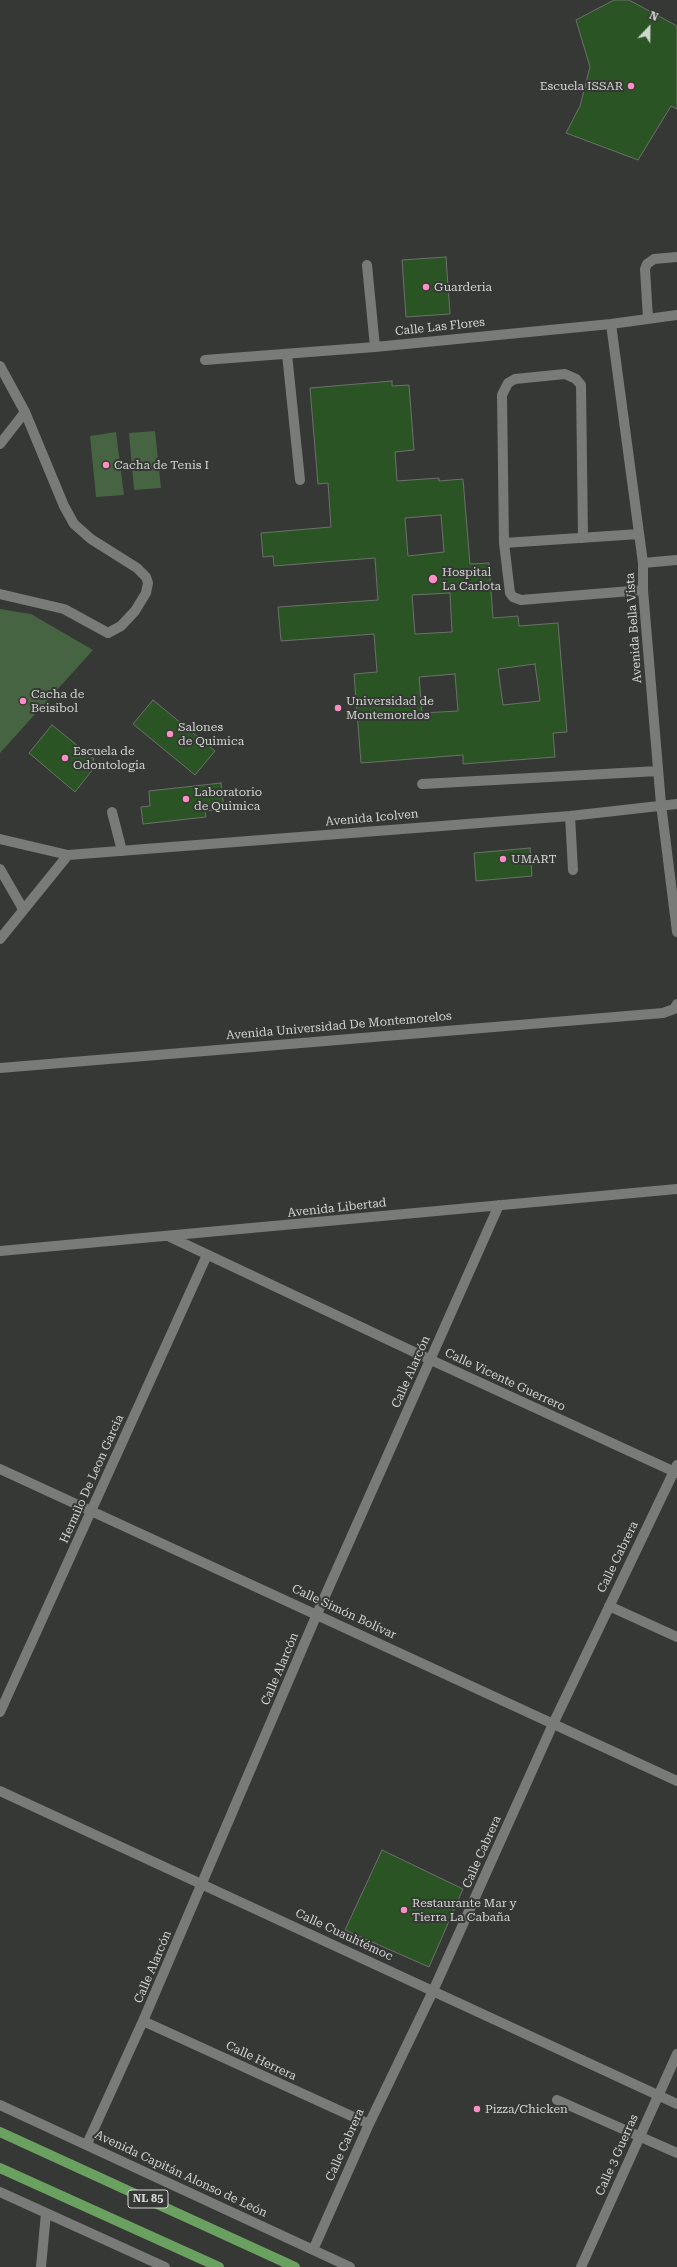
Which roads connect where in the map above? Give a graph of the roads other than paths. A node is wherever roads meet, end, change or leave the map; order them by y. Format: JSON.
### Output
{"nodes":[{"id":1,"x":677,"y":257,"type":"edge"},
{"id":2,"x":367,"y":265,"type":"dead end"},
{"id":3,"x":677,"y":315,"type":"edge"},
{"id":4,"x":648,"y":318,"type":"junction"},
{"id":5,"x":611,"y":324,"type":"junction"},
{"id":6,"x":375,"y":346,"type":"junction"},
{"id":7,"x":287,"y":354,"type":"junction"},
{"id":8,"x":205,"y":360,"type":"dead end"},
{"id":9,"x":0,"y":366,"type":"edge"},
{"id":10,"x":25,"y":412,"type":"junction"},
{"id":11,"x":0,"y":444,"type":"edge"},
{"id":12,"x":300,"y":480,"type":"dead end"},
{"id":13,"x":639,"y":534,"type":"junction"},
{"id":14,"x":583,"y":538,"type":"junction"},
{"id":15,"x":504,"y":542,"type":"junction"},
{"id":16,"x":677,"y":560,"type":"edge"},
{"id":17,"x":643,"y":563,"type":"junction"},
{"id":18,"x":643,"y":590,"type":"junction"},
{"id":19,"x":0,"y":594,"type":"edge"},
{"id":20,"x":658,"y":771,"type":"junction"},
{"id":21,"x":422,"y":784,"type":"dead end"},
{"id":22,"x":661,"y":804,"type":"junction"},
{"id":23,"x":677,"y":804,"type":"edge"},
{"id":24,"x":112,"y":812,"type":"dead end"},
{"id":25,"x":570,"y":816,"type":"junction"},
{"id":26,"x":0,"y":839,"type":"edge"},
{"id":27,"x":122,"y":851,"type":"junction"},
{"id":28,"x":68,"y":855,"type":"junction"},
{"id":29,"x":0,"y":869,"type":"edge"},
{"id":30,"x":573,"y":870,"type":"dead end"},
{"id":31,"x":23,"y":909,"type":"junction"},
{"id":32,"x":677,"y":932,"type":"edge"},
{"id":33,"x":0,"y":939,"type":"edge"},
{"id":34,"x":677,"y":1004,"type":"edge"},
{"id":35,"x":0,"y":1068,"type":"edge"},
{"id":36,"x":677,"y":1189,"type":"edge"},
{"id":37,"x":498,"y":1205,"type":"junction"},
{"id":38,"x":170,"y":1237,"type":"junction"},
{"id":39,"x":0,"y":1251,"type":"edge"},
{"id":40,"x":207,"y":1256,"type":"junction"},
{"id":41,"x":430,"y":1360,"type":"junction"},
{"id":42,"x":0,"y":1468,"type":"edge"},
{"id":43,"x":676,"y":1470,"type":"edge"},
{"id":44,"x":92,"y":1512,"type":"junction"},
{"id":45,"x":609,"y":1606,"type":"junction"},
{"id":46,"x":317,"y":1614,"type":"junction"},
{"id":47,"x":677,"y":1637,"type":"edge"},
{"id":48,"x":0,"y":1712,"type":"edge"},
{"id":49,"x":553,"y":1724,"type":"junction"},
{"id":50,"x":677,"y":1781,"type":"edge"},
{"id":51,"x":0,"y":1791,"type":"edge"},
{"id":52,"x":203,"y":1883,"type":"junction"},
{"id":53,"x":433,"y":1991,"type":"junction"},
{"id":54,"x":143,"y":2021,"type":"junction"},
{"id":55,"x":677,"y":2054,"type":"edge"},
{"id":56,"x":658,"y":2095,"type":"junction"},
{"id":57,"x":557,"y":2100,"type":"dead end"},
{"id":58,"x":677,"y":2104,"type":"edge"},
{"id":59,"x":0,"y":2105,"type":"edge"},
{"id":60,"x":369,"y":2124,"type":"junction"},
{"id":61,"x":0,"y":2132,"type":"edge"},
{"id":62,"x":639,"y":2137,"type":"junction"},
{"id":63,"x":87,"y":2144,"type":"junction"},
{"id":64,"x":677,"y":2153,"type":"edge"},
{"id":65,"x":0,"y":2168,"type":"edge"},
{"id":66,"x":0,"y":2192,"type":"edge"},
{"id":67,"x":46,"y":2214,"type":"junction"},
{"id":68,"x":313,"y":2250,"type":"junction"},
{"id":69,"x":41,"y":2267,"type":"edge"},
{"id":70,"x":165,"y":2267,"type":"edge"},
{"id":71,"x":219,"y":2267,"type":"edge"},
{"id":72,"x":295,"y":2267,"type":"edge"},
{"id":73,"x":350,"y":2267,"type":"edge"},
{"id":74,"x":581,"y":2267,"type":"edge"}],
"edges":[{"from":1,"to":4,"type":"street"},
{"from":2,"to":6,"type":"street"},
{"from":3,"to":4,"type":"street","name":"Calle Las Flores"},
{"from":4,"to":5,"type":"street","name":"Calle Las Flores"},
{"from":5,"to":6,"type":"street","name":"Calle Las Flores"},
{"from":5,"to":13,"type":"street","name":"Avenida Bella Vista"},
{"from":6,"to":7,"type":"street","name":"Calle Las Flores"},
{"from":7,"to":8,"type":"street","name":"Calle Las Flores"},
{"from":7,"to":12,"type":"street"},
{"from":9,"to":10,"type":"street"},
{"from":10,"to":11,"type":"street"},
{"from":10,"to":19,"type":"street"},
{"from":13,"to":14,"type":"street"},
{"from":13,"to":17,"type":"street","name":"Avenida Bella Vista"},
{"from":14,"to":15,"type":"street"},
{"from":14,"to":15,"type":"street"},
{"from":15,"to":18,"type":"street"},
{"from":16,"to":17,"type":"street"},
{"from":17,"to":18,"type":"street","name":"Avenida Bella Vista"},
{"from":18,"to":20,"type":"street","name":"Avenida Bella Vista"},
{"from":20,"to":21,"type":"street"},
{"from":20,"to":22,"type":"street","name":"Avenida Bella Vista"},
{"from":22,"to":23,"type":"street","name":"Avenida Icolven"},
{"from":22,"to":25,"type":"street","name":"Avenida Icolven"},
{"from":22,"to":32,"type":"street","name":"Avenida Bella Vista"},
{"from":24,"to":27,"type":"street"},
{"from":25,"to":27,"type":"street","name":"Avenida Icolven"},
{"from":25,"to":30,"type":"street"},
{"from":26,"to":28,"type":"street","name":"Avenida Icolven"},
{"from":27,"to":28,"type":"street","name":"Avenida Icolven"},
{"from":28,"to":31,"type":"street"},
{"from":29,"to":31,"type":"street"},
{"from":31,"to":33,"type":"street"},
{"from":34,"to":35,"type":"street","name":"Avenida Universidad De Montemorelos"},
{"from":36,"to":37,"type":"street","name":"Avenida Libertad"},
{"from":37,"to":38,"type":"street","name":"Avenida Libertad"},
{"from":37,"to":41,"type":"street","name":"Calle Alarcón"},
{"from":38,"to":39,"type":"street","name":"Avenida Libertad"},
{"from":38,"to":40,"type":"street","name":"Calle Vicente Guerrero"},
{"from":40,"to":41,"type":"street","name":"Calle Vicente Guerrero"},
{"from":40,"to":44,"type":"street","name":"Hermilo De Leon Garcia"},
{"from":41,"to":43,"type":"street","name":"Calle Vicente Guerrero"},
{"from":41,"to":46,"type":"street","name":"Calle Alarcón"},
{"from":42,"to":44,"type":"street","name":"Calle Simón Bolívar"},
{"from":43,"to":45,"type":"street","name":"Calle Cabrera"},
{"from":44,"to":46,"type":"street","name":"Calle Simón Bolívar"},
{"from":44,"to":48,"type":"street","name":"Hermilo De Leon Garcia"},
{"from":45,"to":47,"type":"street"},
{"from":45,"to":49,"type":"street","name":"Calle Cabrera"},
{"from":46,"to":49,"type":"street","name":"Calle Simón Bolívar"},
{"from":46,"to":52,"type":"street","name":"Calle Alarcón"},
{"from":49,"to":50,"type":"street","name":"Calle Simón Bolívar"},
{"from":49,"to":53,"type":"street","name":"Calle Cabrera"},
{"from":51,"to":52,"type":"street","name":"Calle Cuauhtémoc"},
{"from":52,"to":53,"type":"street","name":"Calle Cuauhtémoc"},
{"from":52,"to":54,"type":"street","name":"Calle Alarcón"},
{"from":53,"to":56,"type":"street","name":"Calle Cuauhtémoc"},
{"from":53,"to":60,"type":"street","name":"Calle Cabrera"},
{"from":54,"to":60,"type":"street","name":"Calle Herrera"},
{"from":54,"to":63,"type":"street","name":"Calle Alarcón"},
{"from":55,"to":56,"type":"street","name":"Calle 3 Guerras"},
{"from":56,"to":58,"type":"street","name":"Calle Cuauhtémoc"},
{"from":56,"to":62,"type":"street","name":"Calle 3 Guerras"},
{"from":57,"to":62,"type":"street"},
{"from":59,"to":63,"type":"street","name":"Avenida Capitán Alonso de León"},
{"from":60,"to":68,"type":"street","name":"Calle Cabrera"},
{"from":61,"to":72,"type":"main road","number":"NL 85"},
{"from":62,"to":64,"type":"street"},
{"from":62,"to":74,"type":"street","name":"Calle 3 Guerras"},
{"from":63,"to":68,"type":"street","name":"Avenida Capitán Alonso de León"},
{"from":65,"to":71,"type":"main road","number":"NL 85"},
{"from":66,"to":67,"type":"street"},
{"from":67,"to":69,"type":"street"},
{"from":67,"to":70,"type":"street"},
{"from":68,"to":73,"type":"street","name":"Avenida Capitán Alonso de León"}]}
